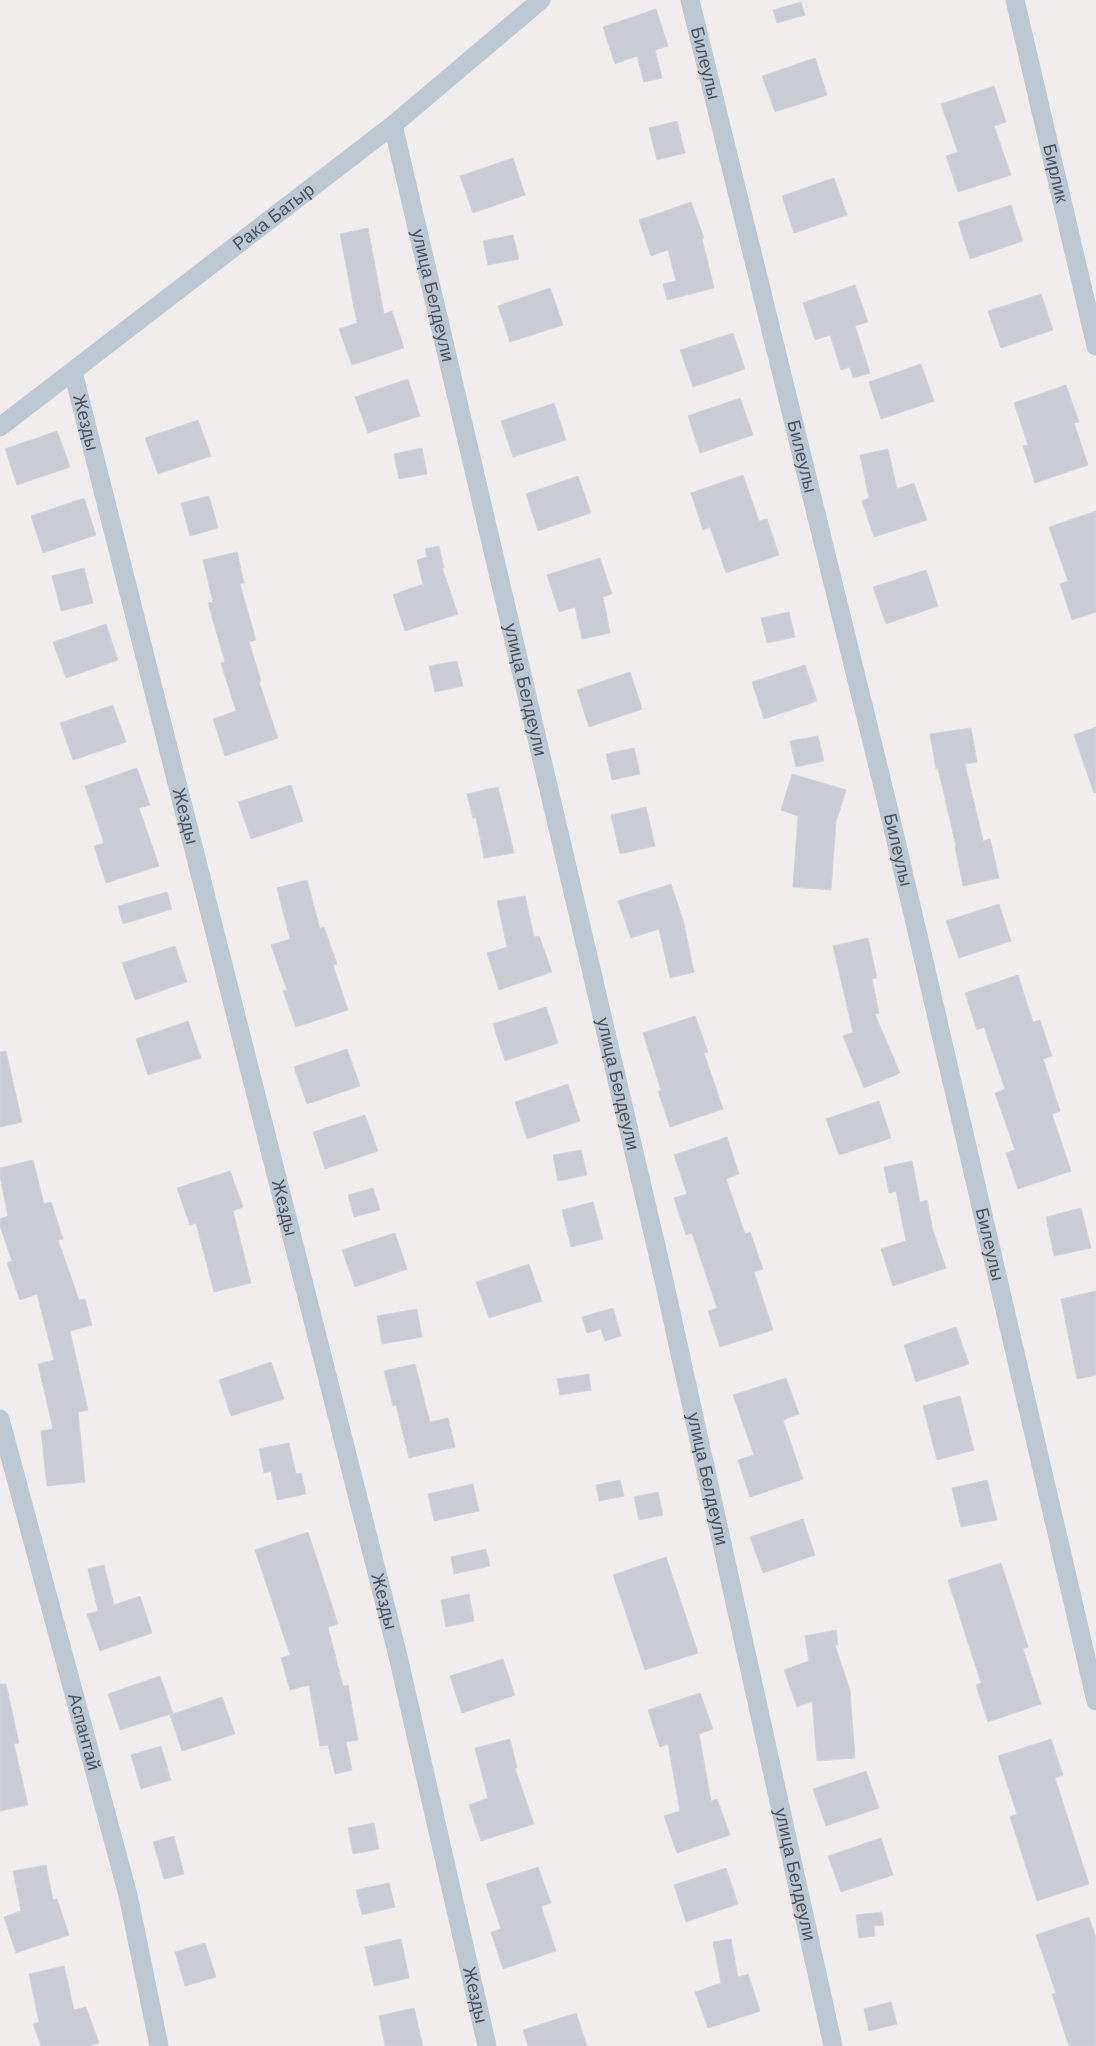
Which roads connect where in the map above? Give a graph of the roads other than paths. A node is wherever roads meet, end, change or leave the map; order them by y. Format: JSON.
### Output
{"nodes":[{"id":1,"x":541,"y":0,"type":"edge"},
{"id":2,"x":690,"y":0,"type":"edge"},
{"id":3,"x":1015,"y":0,"type":"edge"},
{"id":4,"x":393,"y":124,"type":"junction"},
{"id":5,"x":1096,"y":346,"type":"edge"},
{"id":6,"x":73,"y":372,"type":"junction"},
{"id":7,"x":0,"y":427,"type":"edge"},
{"id":8,"x":0,"y":1419,"type":"edge"},
{"id":9,"x":1096,"y":1701,"type":"edge"},
{"id":10,"x":159,"y":2046,"type":"edge"},
{"id":11,"x":487,"y":2046,"type":"edge"},
{"id":12,"x":834,"y":2046,"type":"edge"}],
"edges":[{"from":1,"to":4,"type":"street","name":"Рака Батыр"},
{"from":2,"to":9,"type":"street","name":"Билеулы"},
{"from":3,"to":5,"type":"street","name":"Бирлик"},
{"from":4,"to":6,"type":"street","name":"Рака Батыр"},
{"from":4,"to":12,"type":"street","name":"улица Белдеули"},
{"from":6,"to":7,"type":"street","name":"Рака Батыр"},
{"from":6,"to":11,"type":"street","name":"Жезды"},
{"from":8,"to":10,"type":"street","name":"Аспантай"}]}
